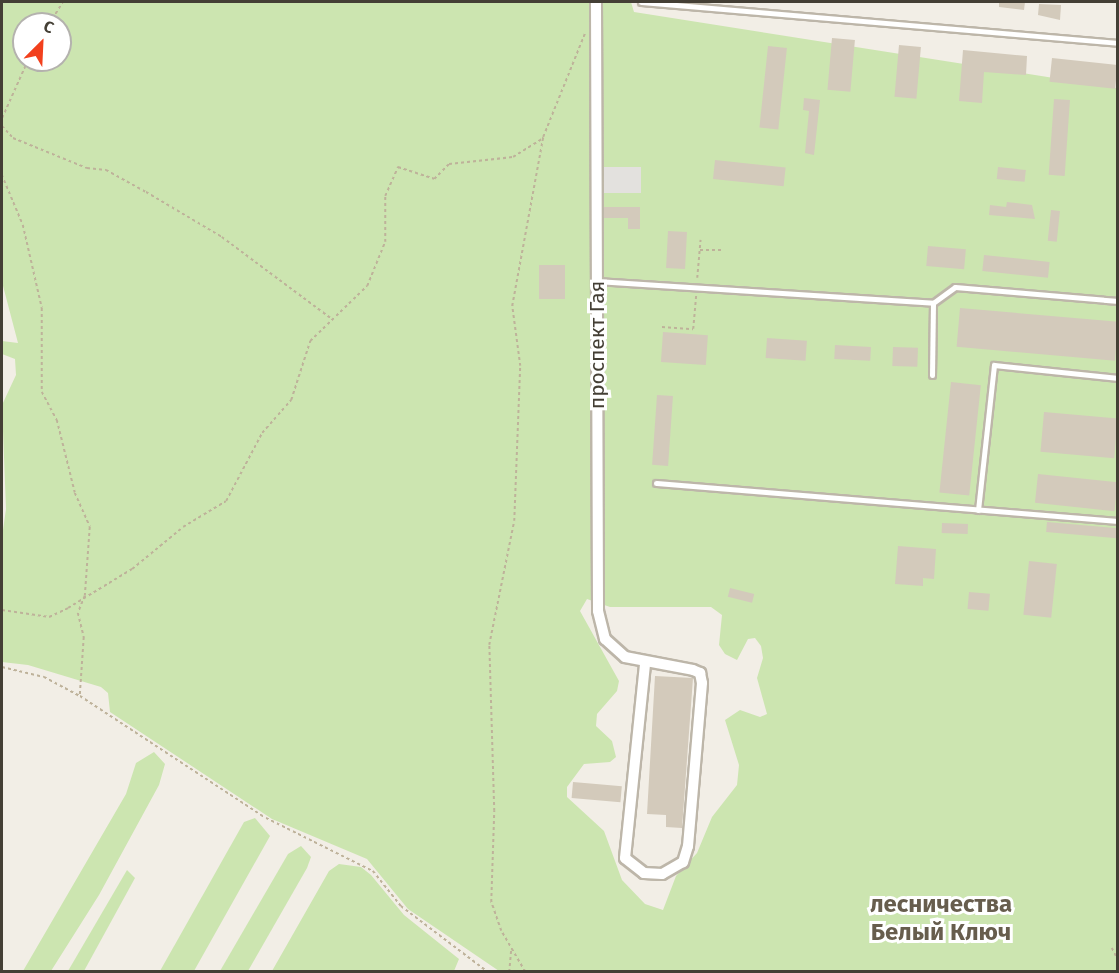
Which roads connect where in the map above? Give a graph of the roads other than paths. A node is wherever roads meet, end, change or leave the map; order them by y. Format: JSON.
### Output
{"nodes":[{"id":1,"x":596,"y":2,"type":"edge"},
{"id":2,"x":641,"y":2,"type":"edge"},
{"id":3,"x":1118,"y":43,"type":"edge"},
{"id":4,"x":596,"y":281,"type":"junction"},
{"id":5,"x":1118,"y":301,"type":"edge"},
{"id":6,"x":933,"y":303,"type":"junction"},
{"id":7,"x":932,"y":375,"type":"dead end"},
{"id":8,"x":1118,"y":378,"type":"edge"},
{"id":9,"x":656,"y":483,"type":"dead end"},
{"id":10,"x":978,"y":510,"type":"junction"},
{"id":11,"x":1118,"y":521,"type":"edge"},
{"id":12,"x":645,"y":664,"type":"junction"}],
"edges":[{"from":1,"to":4,"type":"street","name":"проспект Гая"},
{"from":2,"to":3,"type":"lane"},
{"from":4,"to":6,"type":"lane"},
{"from":4,"to":12,"type":"street","name":"проспект Гая"},
{"from":5,"to":6,"type":"lane"},
{"from":6,"to":7,"type":"lane"},
{"from":8,"to":10,"type":"lane"},
{"from":9,"to":10,"type":"lane"},
{"from":10,"to":11,"type":"lane"},
{"from":12,"to":12,"type":"street","name":"проспект Гая"}]}
